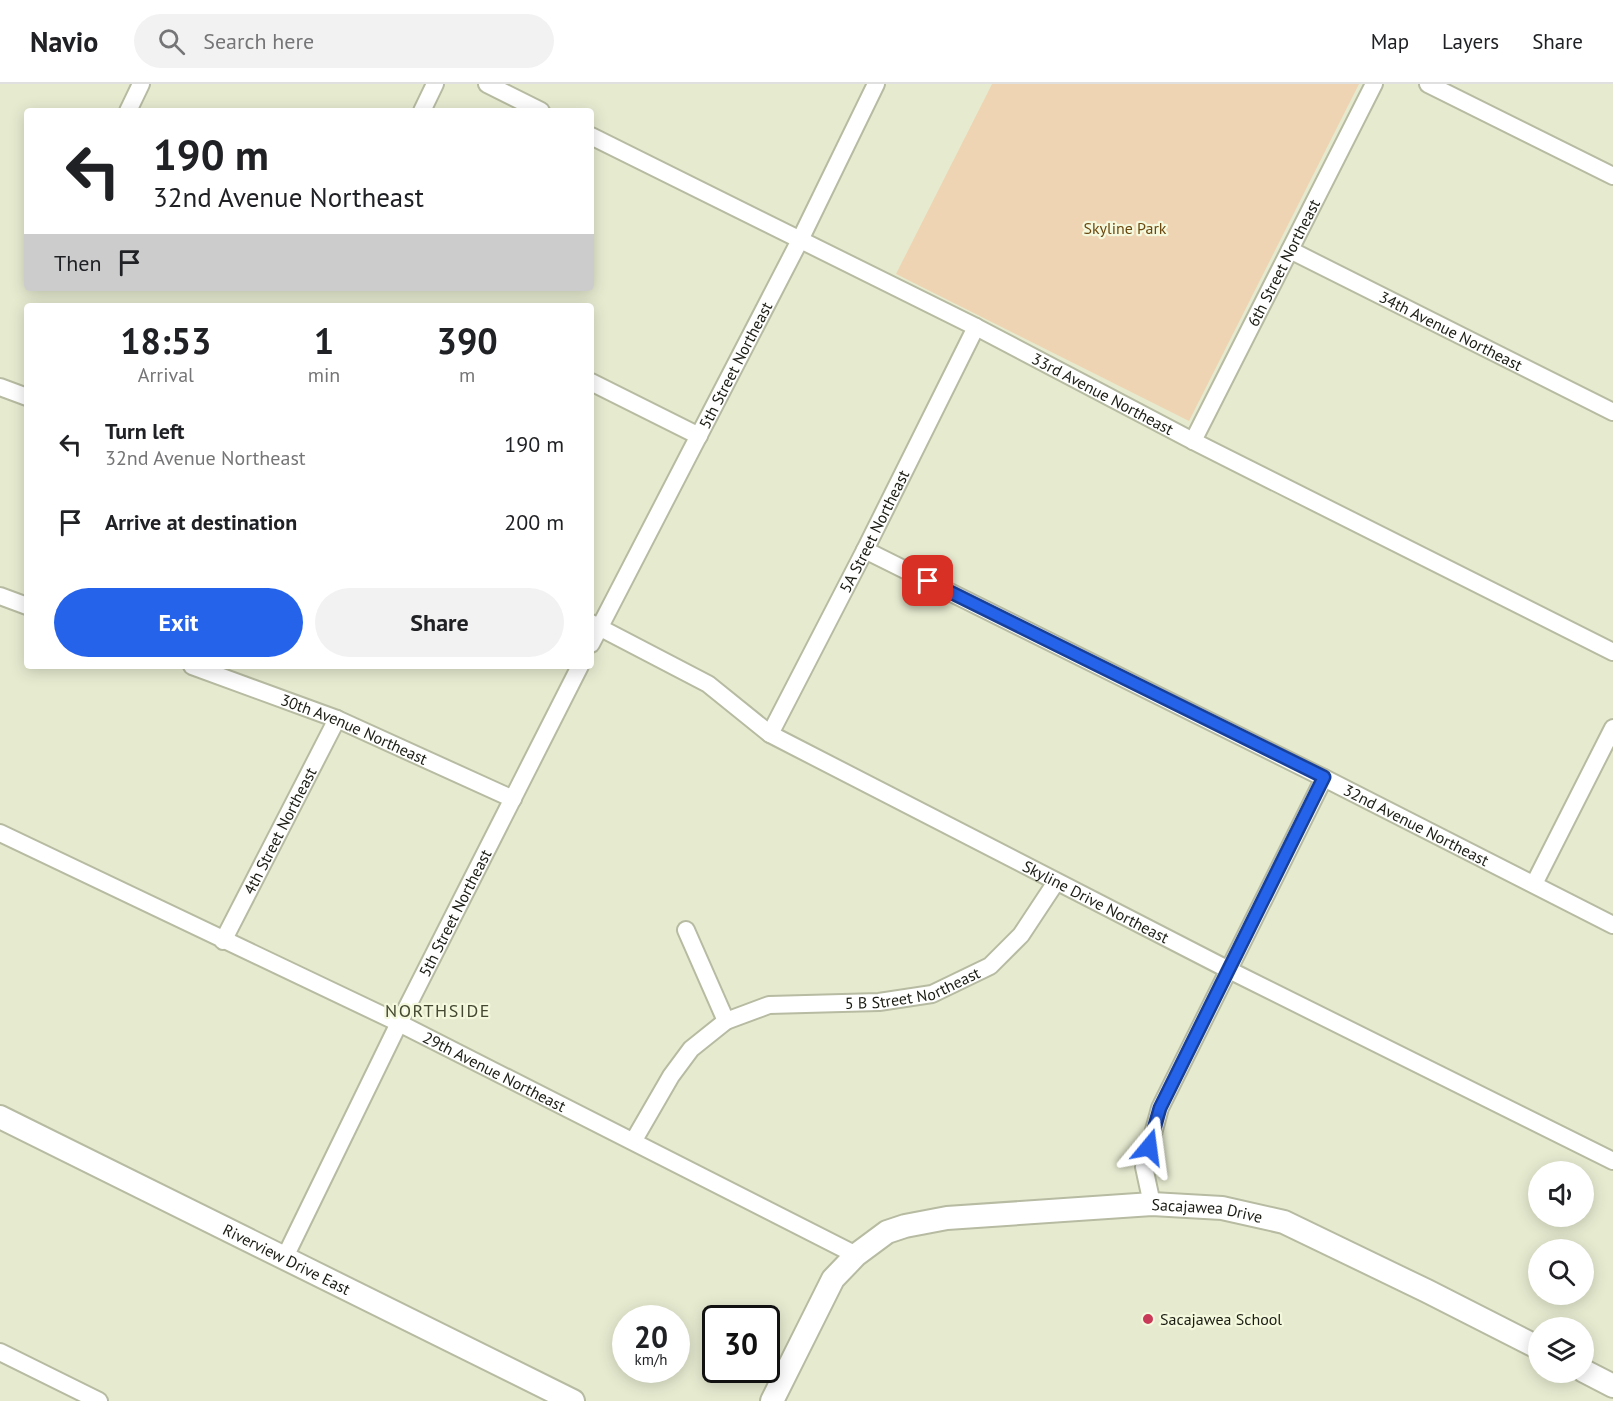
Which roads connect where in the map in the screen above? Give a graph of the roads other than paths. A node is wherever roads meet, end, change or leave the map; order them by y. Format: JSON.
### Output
{"nodes":[{"id":1,"x":141,"y":84,"type":"edge"},
{"id":2,"x":435,"y":84,"type":"edge"},
{"id":3,"x":487,"y":84,"type":"edge"},
{"id":4,"x":876,"y":84,"type":"edge"},
{"id":5,"x":1374,"y":84,"type":"edge"},
{"id":6,"x":1428,"y":84,"type":"edge"},
{"id":7,"x":129,"y":108,"type":"edge"},
{"id":8,"x":423,"y":108,"type":"edge"},
{"id":9,"x":535,"y":108,"type":"edge"},
{"id":10,"x":594,"y":137,"type":"edge"},
{"id":11,"x":1613,"y":176,"type":"edge"},
{"id":12,"x":800,"y":240,"type":"junction"},
{"id":13,"x":1290,"y":250,"type":"junction"},
{"id":14,"x":976,"y":327,"type":"junction"},
{"id":15,"x":594,"y":384,"type":"edge"},
{"id":16,"x":0,"y":387,"type":"edge"},
{"id":17,"x":24,"y":396,"type":"edge"},
{"id":18,"x":1613,"y":412,"type":"edge"},
{"id":19,"x":699,"y":436,"type":"junction"},
{"id":20,"x":1194,"y":441,"type":"junction"},
{"id":21,"x":865,"y":550,"type":"junction"},
{"id":22,"x":0,"y":596,"type":"edge"},
{"id":23,"x":24,"y":605,"type":"edge"},
{"id":24,"x":595,"y":625,"type":"edge"},
{"id":25,"x":1613,"y":652,"type":"edge"},
{"id":26,"x":200,"y":669,"type":"edge"},
{"id":27,"x":578,"y":669,"type":"edge"},
{"id":28,"x":337,"y":719,"type":"junction"},
{"id":29,"x":1613,"y":728,"type":"edge"},
{"id":30,"x":770,"y":734,"type":"junction"},
{"id":31,"x":1324,"y":777,"type":"junction"},
{"id":32,"x":513,"y":798,"type":"junction"},
{"id":33,"x":0,"y":832,"type":"edge"},
{"id":34,"x":1056,"y":882,"type":"junction"},
{"id":35,"x":1534,"y":884,"type":"junction"},
{"id":36,"x":1613,"y":925,"type":"edge"},
{"id":37,"x":686,"y":930,"type":"dead end"},
{"id":38,"x":223,"y":941,"type":"junction"},
{"id":39,"x":1228,"y":970,"type":"junction"},
{"id":40,"x":726,"y":1021,"type":"junction"},
{"id":41,"x":399,"y":1023,"type":"junction"},
{"id":42,"x":0,"y":1118,"type":"edge"},
{"id":43,"x":634,"y":1140,"type":"junction"},
{"id":44,"x":1613,"y":1161,"type":"edge"},
{"id":45,"x":1152,"y":1204,"type":"junction"},
{"id":46,"x":856,"y":1255,"type":"junction"},
{"id":47,"x":284,"y":1259,"type":"junction"},
{"id":48,"x":1528,"y":1342,"type":"edge"},
{"id":49,"x":0,"y":1352,"type":"edge"},
{"id":50,"x":1594,"y":1376,"type":"edge"},
{"id":51,"x":1613,"y":1386,"type":"edge"},
{"id":52,"x":99,"y":1401,"type":"edge"},
{"id":53,"x":573,"y":1401,"type":"edge"},
{"id":54,"x":772,"y":1401,"type":"edge"}],
"edges":[{"from":1,"to":7,"type":"street"},
{"from":2,"to":8,"type":"street"},
{"from":3,"to":9,"type":"street"},
{"from":4,"to":12,"type":"street","name":"5th Street Northeast"},
{"from":5,"to":13,"type":"street","name":"6th Street Northeast"},
{"from":6,"to":11,"type":"street"},
{"from":10,"to":12,"type":"street","name":"33rd Avenue Northeast"},
{"from":12,"to":14,"type":"street","name":"33rd Avenue Northeast"},
{"from":12,"to":19,"type":"street","name":"5th Street Northeast"},
{"from":13,"to":18,"type":"street","name":"34th Avenue Northeast"},
{"from":13,"to":20,"type":"street","name":"6th Street Northeast"},
{"from":14,"to":20,"type":"street","name":"33rd Avenue Northeast"},
{"from":14,"to":21,"type":"street","name":"5A Street Northeast"},
{"from":15,"to":19,"type":"street"},
{"from":16,"to":17,"type":"street"},
{"from":19,"to":24,"type":"street","name":"5th Street Northeast"},
{"from":20,"to":25,"type":"street","name":"33rd Avenue Northeast"},
{"from":21,"to":30,"type":"street","name":"5A Street Northeast"},
{"from":21,"to":31,"type":"street","name":"32nd Avenue Northeast"},
{"from":22,"to":23,"type":"street"},
{"from":24,"to":30,"type":"street","name":"Skyline Drive Northeast"},
{"from":26,"to":28,"type":"street","name":"30th Avenue Northeast"},
{"from":27,"to":32,"type":"street","name":"5th Street Northeast"},
{"from":28,"to":32,"type":"street","name":"30th Avenue Northeast"},
{"from":28,"to":38,"type":"street","name":"4th Street Northeast"},
{"from":29,"to":35,"type":"street"},
{"from":30,"to":34,"type":"street","name":"Skyline Drive Northeast"},
{"from":31,"to":35,"type":"street","name":"32nd Avenue Northeast"},
{"from":31,"to":39,"type":"street"},
{"from":32,"to":41,"type":"street","name":"5th Street Northeast"},
{"from":33,"to":38,"type":"street","name":"29th Avenue Northeast"},
{"from":34,"to":39,"type":"street","name":"Skyline Drive Northeast"},
{"from":34,"to":40,"type":"street","name":"5 B Street Northeast"},
{"from":35,"to":36,"type":"street","name":"32nd Avenue Northeast"},
{"from":37,"to":40,"type":"street"},
{"from":38,"to":41,"type":"street","name":"29th Avenue Northeast"},
{"from":39,"to":44,"type":"street","name":"Skyline Drive Northeast"},
{"from":39,"to":45,"type":"street"},
{"from":40,"to":43,"type":"street","name":"5 B Street Northeast"},
{"from":41,"to":43,"type":"street","name":"29th Avenue Northeast"},
{"from":41,"to":47,"type":"street","name":"5th Street Northeast"},
{"from":42,"to":47,"type":"street","name":"Riverview Drive East"},
{"from":43,"to":46,"type":"street","name":"29th Avenue Northeast"},
{"from":45,"to":46,"type":"street","name":"Sacajawea Drive"},
{"from":45,"to":48,"type":"street","name":"Sacajawea Drive"},
{"from":46,"to":54,"type":"street"},
{"from":47,"to":53,"type":"street","name":"Riverview Drive East"},
{"from":49,"to":52,"type":"street"},
{"from":50,"to":51,"type":"street"}]}
